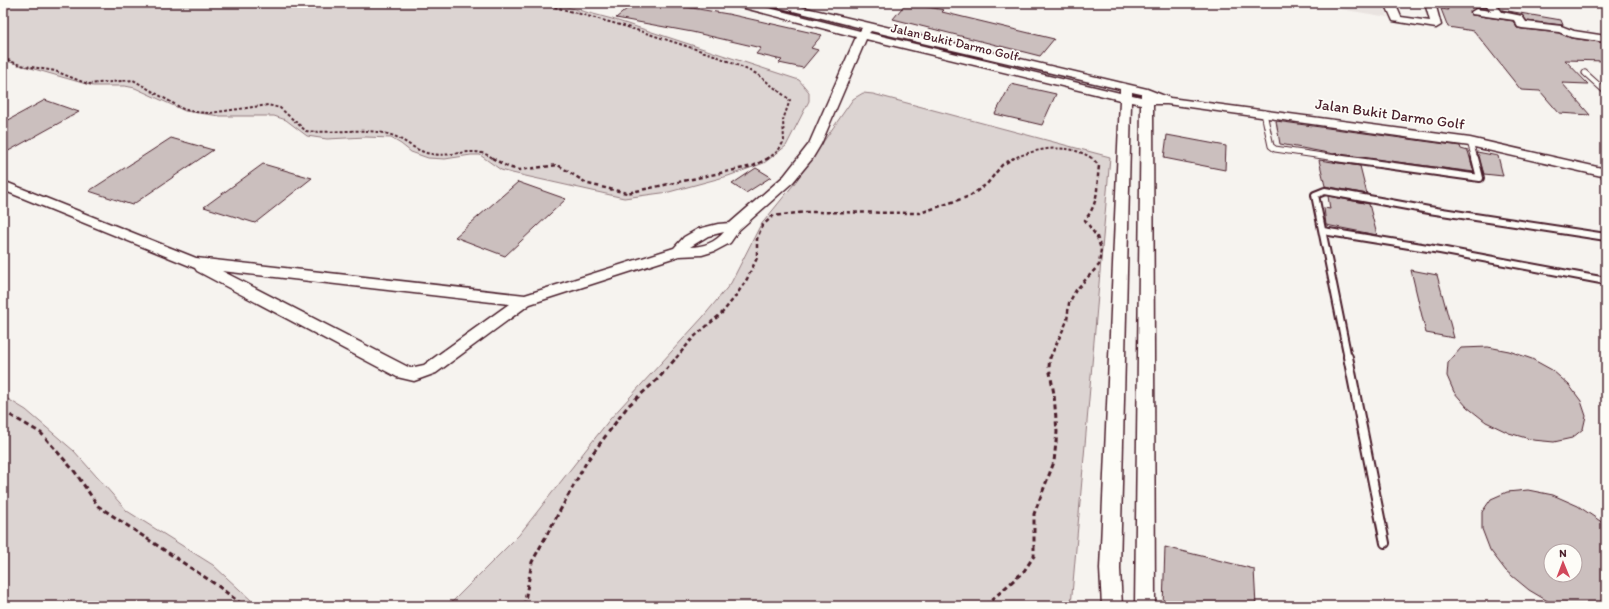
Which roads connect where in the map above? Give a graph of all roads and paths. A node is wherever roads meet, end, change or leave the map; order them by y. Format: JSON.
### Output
{"nodes":[{"id":1,"x":540,"y":3,"type":"edge"},
{"id":2,"x":737,"y":3,"type":"edge"},
{"id":3,"x":773,"y":3,"type":"edge"},
{"id":4,"x":1390,"y":3,"type":"edge"},
{"id":5,"x":1430,"y":3,"type":"edge"},
{"id":6,"x":1490,"y":3,"type":"edge"},
{"id":7,"x":1476,"y":12,"type":"dead end"},
{"id":8,"x":1499,"y":15,"type":"junction"},
{"id":9,"x":866,"y":31,"type":"junction"},
{"id":10,"x":1606,"y":39,"type":"edge"},
{"id":11,"x":3,"y":58,"type":"edge"},
{"id":12,"x":1585,"y":73,"type":"dead end"},
{"id":13,"x":1606,"y":92,"type":"edge"},
{"id":14,"x":1125,"y":93,"type":"junction"},
{"id":15,"x":1147,"y":97,"type":"junction"},
{"id":16,"x":1264,"y":113,"type":"junction"},
{"id":17,"x":1470,"y":142,"type":"junction"},
{"id":18,"x":1606,"y":173,"type":"edge"},
{"id":19,"x":3,"y":185,"type":"edge"},
{"id":20,"x":1323,"y":231,"type":"junction"},
{"id":21,"x":1606,"y":237,"type":"edge"},
{"id":22,"x":194,"y":263,"type":"junction"},
{"id":23,"x":1606,"y":281,"type":"edge"},
{"id":24,"x":525,"y":300,"type":"junction"},
{"id":25,"x":3,"y":411,"type":"edge"},
{"id":26,"x":1384,"y":543,"type":"dead end"},
{"id":27,"x":244,"y":606,"type":"edge"},
{"id":28,"x":524,"y":606,"type":"edge"},
{"id":29,"x":985,"y":606,"type":"edge"},
{"id":30,"x":1112,"y":606,"type":"edge"},
{"id":31,"x":1146,"y":606,"type":"edge"}],
"edges":[{"from":1,"to":11,"type":"path"},
{"from":2,"to":9,"type":"street","name":"Jalan Bukit Darmo Golf"},
{"from":3,"to":9,"type":"street","name":"Jalan Bukit Darmo Golf"},
{"from":4,"to":5,"type":"street"},
{"from":6,"to":8,"type":"street"},
{"from":7,"to":8,"type":"street"},
{"from":8,"to":10,"type":"street"},
{"from":9,"to":14,"type":"street","name":"Jalan Bukit Darmo Golf"},
{"from":9,"to":24,"type":"street"},
{"from":12,"to":13,"type":"lane"},
{"from":14,"to":15,"type":"street","name":"Jalan Bukit Darmo Golf"},
{"from":14,"to":30,"type":"street"},
{"from":15,"to":16,"type":"street","name":"Jalan Bukit Darmo Golf"},
{"from":15,"to":31,"type":"street"},
{"from":16,"to":17,"type":"street","name":"Jalan Bukit Darmo Golf"},
{"from":16,"to":17,"type":"lane"},
{"from":17,"to":18,"type":"street","name":"Jalan Bukit Darmo Golf"},
{"from":19,"to":22,"type":"street"},
{"from":20,"to":21,"type":"lane"},
{"from":20,"to":23,"type":"lane"},
{"from":20,"to":26,"type":"lane"},
{"from":22,"to":24,"type":"street"},
{"from":22,"to":24,"type":"street"},
{"from":25,"to":27,"type":"path"},
{"from":28,"to":29,"type":"path"}]}
